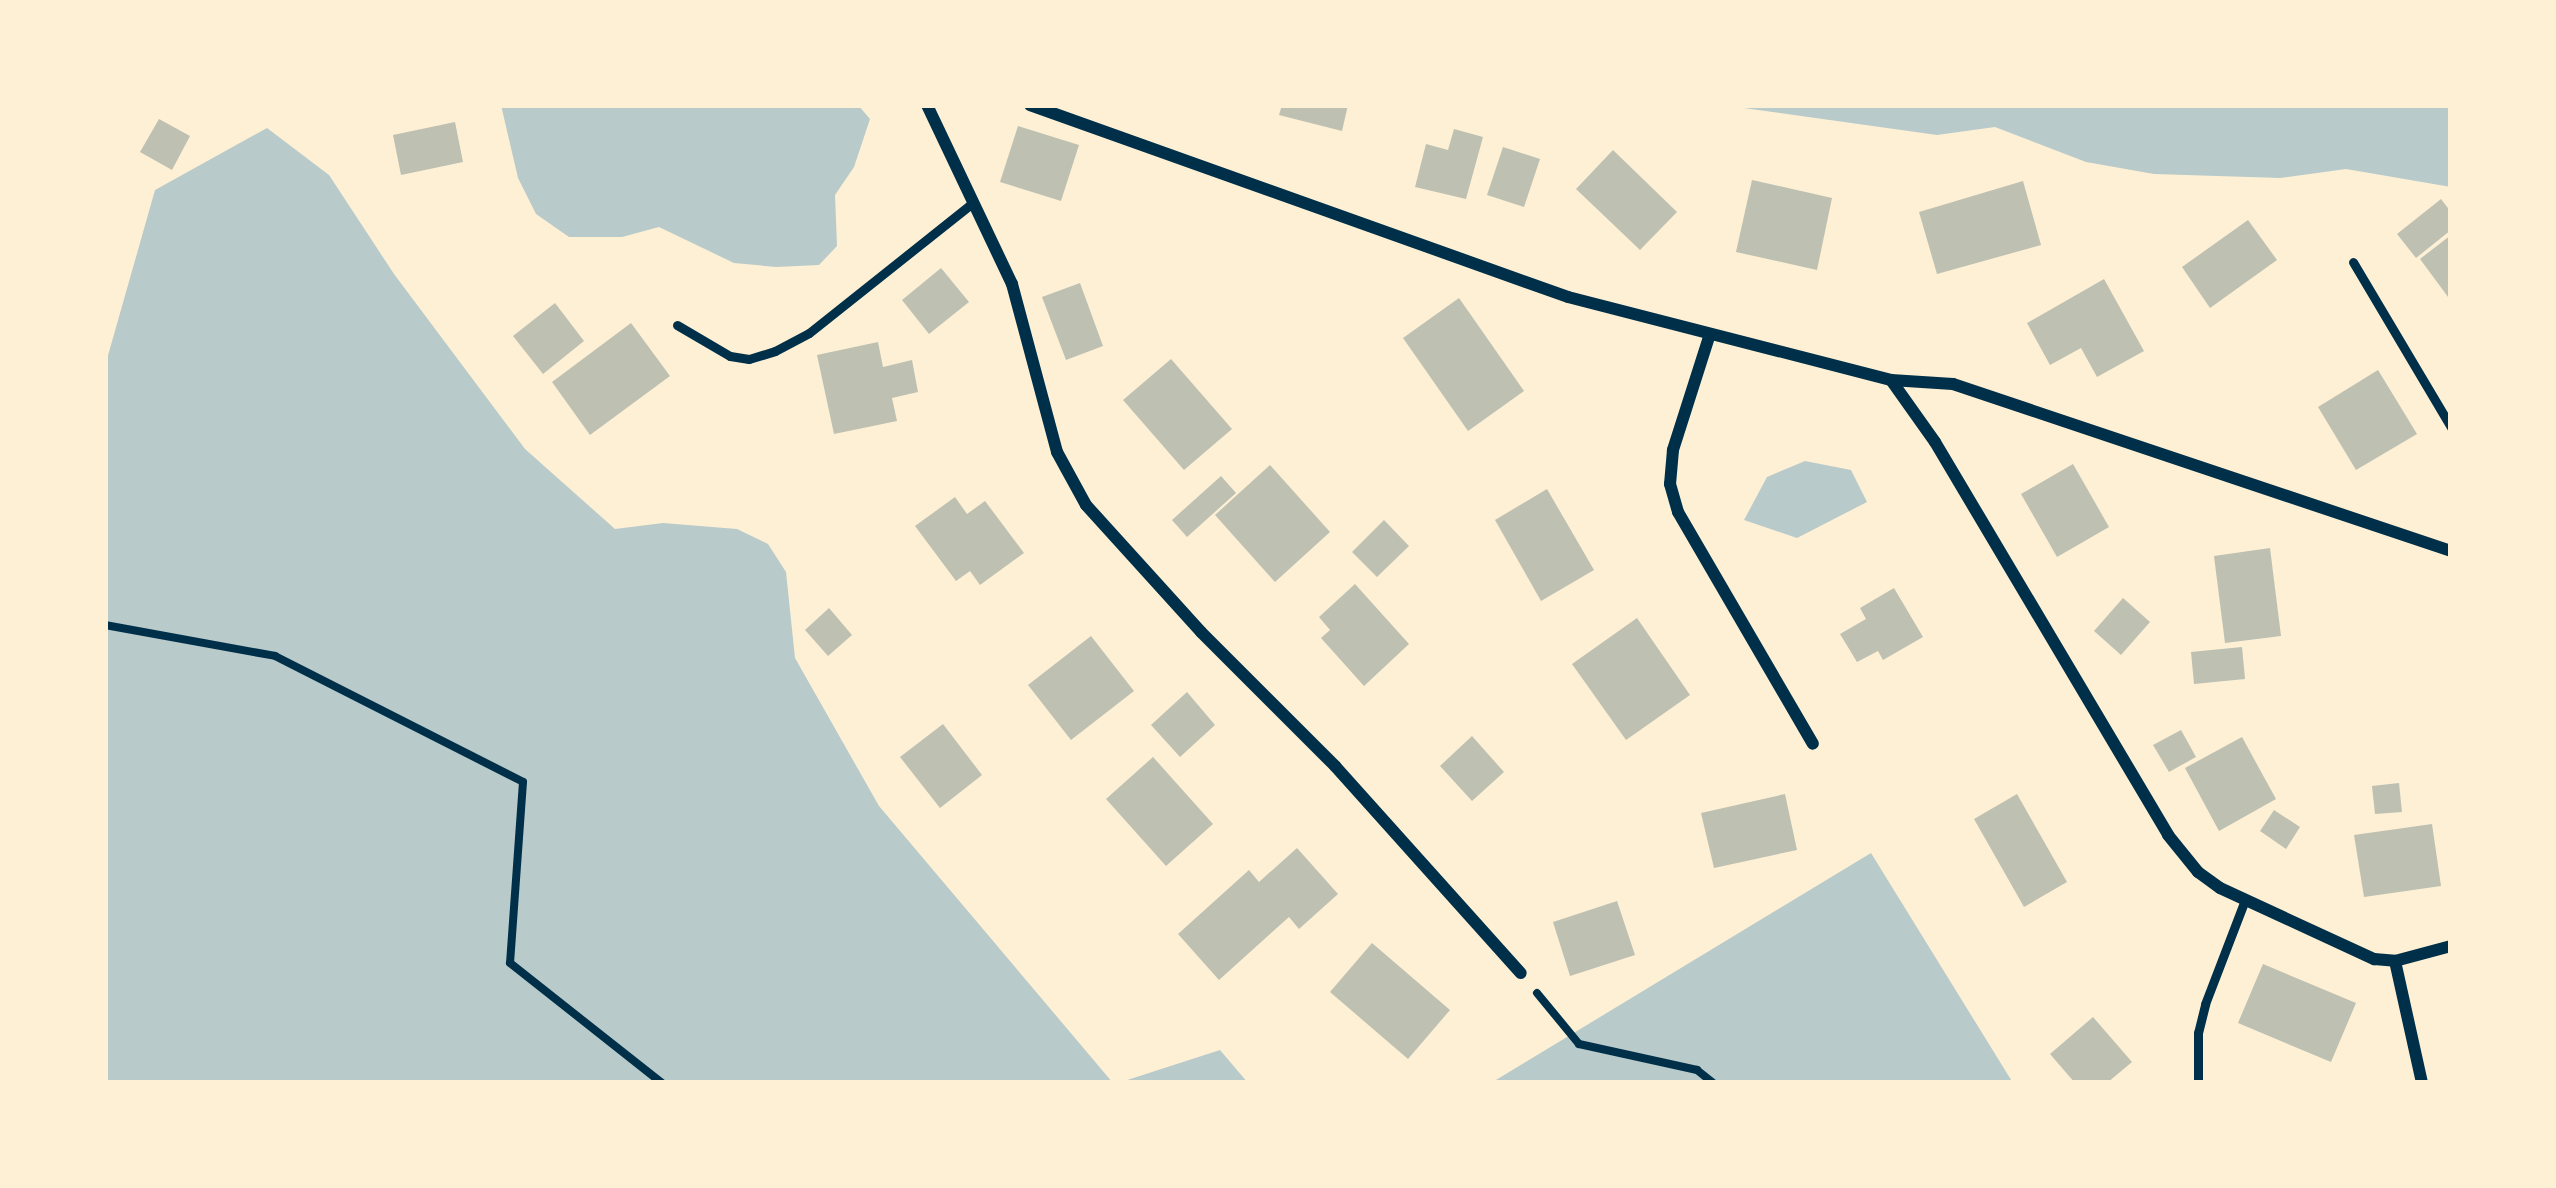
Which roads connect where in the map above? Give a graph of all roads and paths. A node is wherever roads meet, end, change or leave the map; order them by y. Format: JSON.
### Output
{"nodes":[{"id":1,"x":927,"y":105,"type":"edge"},
{"id":2,"x":1030,"y":105,"type":"edge"},
{"id":3,"x":971,"y":204,"type":"junction"},
{"id":4,"x":2354,"y":262,"type":"dead end"},
{"id":5,"x":677,"y":325,"type":"dead end"},
{"id":6,"x":1709,"y":337,"type":"junction"},
{"id":7,"x":1891,"y":380,"type":"junction"},
{"id":8,"x":2451,"y":427,"type":"edge"},
{"id":9,"x":2451,"y":551,"type":"edge"},
{"id":10,"x":105,"y":625,"type":"edge"},
{"id":11,"x":1813,"y":744,"type":"dead end"},
{"id":12,"x":2245,"y":900,"type":"junction"},
{"id":13,"x":2451,"y":946,"type":"edge"},
{"id":14,"x":2396,"y":961,"type":"junction"},
{"id":15,"x":1521,"y":974,"type":"joint"},
{"id":16,"x":662,"y":1083,"type":"edge"},
{"id":17,"x":1713,"y":1083,"type":"edge"},
{"id":18,"x":2198,"y":1083,"type":"edge"},
{"id":19,"x":2422,"y":1083,"type":"edge"}],
"edges":[{"from":1,"to":3,"type":"street"},
{"from":2,"to":6,"type":"street"},
{"from":3,"to":5,"type":"lane"},
{"from":3,"to":15,"type":"street"},
{"from":4,"to":8,"type":"lane"},
{"from":6,"to":7,"type":"street"},
{"from":6,"to":11,"type":"street"},
{"from":7,"to":9,"type":"street"},
{"from":7,"to":12,"type":"street"},
{"from":10,"to":16,"type":"path"},
{"from":12,"to":14,"type":"street"},
{"from":12,"to":18,"type":"lane"},
{"from":13,"to":14,"type":"street"},
{"from":14,"to":19,"type":"street"},
{"from":15,"to":17,"type":"path"}]}
